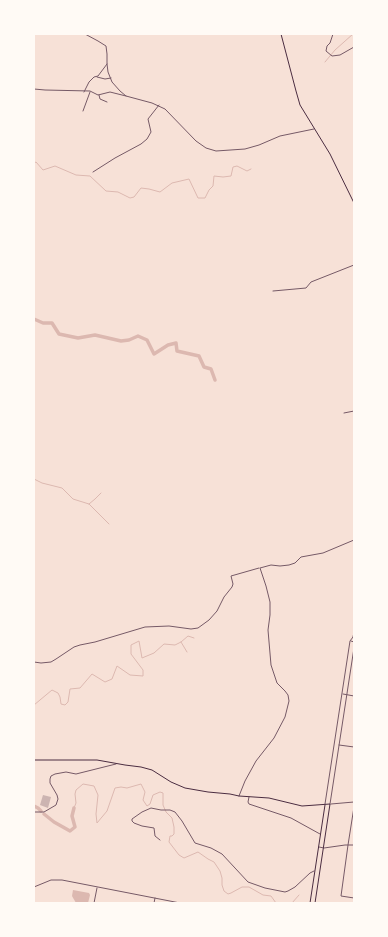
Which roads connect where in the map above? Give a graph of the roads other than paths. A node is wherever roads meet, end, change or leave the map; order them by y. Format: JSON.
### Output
{"nodes":[{"id":1,"x":85,"y":34,"type":"edge"},
{"id":2,"x":281,"y":34,"type":"edge"},
{"id":3,"x":333,"y":34,"type":"edge"},
{"id":4,"x":354,"y":47,"type":"edge"},
{"id":5,"x":106,"y":64,"type":"junction"},
{"id":6,"x":96,"y":76,"type":"junction"},
{"id":7,"x":111,"y":78,"type":"junction"},
{"id":8,"x":34,"y":89,"type":"edge"},
{"id":9,"x":84,"y":92,"type":"junction"},
{"id":10,"x":90,"y":92,"type":"junction"},
{"id":11,"x":99,"y":94,"type":"junction"},
{"id":12,"x":126,"y":96,"type":"junction"},
{"id":13,"x":107,"y":102,"type":"dead end"},
{"id":14,"x":158,"y":105,"type":"junction"},
{"id":15,"x":83,"y":111,"type":"dead end"},
{"id":16,"x":315,"y":129,"type":"junction"},
{"id":17,"x":93,"y":172,"type":"dead end"},
{"id":18,"x":354,"y":203,"type":"edge"},
{"id":19,"x":354,"y":265,"type":"edge"},
{"id":20,"x":273,"y":291,"type":"dead end"},
{"id":21,"x":354,"y":411,"type":"edge"},
{"id":22,"x":344,"y":413,"type":"dead end"},
{"id":23,"x":354,"y":540,"type":"edge"},
{"id":24,"x":260,"y":568,"type":"junction"},
{"id":25,"x":354,"y":632,"type":"edge"},
{"id":26,"x":354,"y":638,"type":"edge"},
{"id":27,"x":350,"y":641,"type":"junction"},
{"id":28,"x":354,"y":642,"type":"edge"},
{"id":29,"x":354,"y":648,"type":"edge"},
{"id":30,"x":34,"y":662,"type":"edge"},
{"id":31,"x":342,"y":694,"type":"junction"},
{"id":32,"x":347,"y":695,"type":"junction"},
{"id":33,"x":354,"y":696,"type":"edge"},
{"id":34,"x":339,"y":745,"type":"junction"},
{"id":35,"x":354,"y":747,"type":"edge"},
{"id":36,"x":34,"y":760,"type":"edge"},
{"id":37,"x":117,"y":764,"type":"junction"},
{"id":38,"x":239,"y":796,"type":"junction"},
{"id":39,"x":249,"y":796,"type":"junction"},
{"id":40,"x":354,"y":802,"type":"edge"},
{"id":41,"x":330,"y":804,"type":"junction"},
{"id":42,"x":325,"y":805,"type":"junction"},
{"id":43,"x":354,"y":807,"type":"edge"},
{"id":44,"x":34,"y":812,"type":"edge"},
{"id":45,"x":321,"y":834,"type":"junction"},
{"id":46,"x":160,"y":840,"type":"dead end"},
{"id":47,"x":354,"y":844,"type":"edge"},
{"id":48,"x":348,"y":845,"type":"junction"},
{"id":49,"x":319,"y":847,"type":"junction"},
{"id":50,"x":324,"y":848,"type":"junction"},
{"id":51,"x":315,"y":871,"type":"junction"},
{"id":52,"x":34,"y":887,"type":"edge"},
{"id":53,"x":97,"y":887,"type":"junction"},
{"id":54,"x":155,"y":898,"type":"junction"},
{"id":55,"x":354,"y":898,"type":"edge"},
{"id":56,"x":94,"y":903,"type":"edge"},
{"id":57,"x":154,"y":903,"type":"edge"},
{"id":58,"x":180,"y":903,"type":"edge"},
{"id":59,"x":310,"y":903,"type":"edge"},
{"id":60,"x":315,"y":903,"type":"edge"}],
"edges":[{"from":1,"to":5,"type":"street"},
{"from":2,"to":16,"type":"main road"},
{"from":3,"to":4,"type":"street"},
{"from":5,"to":6,"type":"street"},
{"from":5,"to":7,"type":"street"},
{"from":6,"to":7,"type":"street"},
{"from":6,"to":9,"type":"street"},
{"from":7,"to":12,"type":"street"},
{"from":8,"to":9,"type":"street"},
{"from":9,"to":10,"type":"street"},
{"from":10,"to":11,"type":"street"},
{"from":10,"to":15,"type":"street"},
{"from":11,"to":12,"type":"street"},
{"from":11,"to":13,"type":"street"},
{"from":12,"to":14,"type":"street"},
{"from":14,"to":16,"type":"street"},
{"from":14,"to":17,"type":"street"},
{"from":16,"to":18,"type":"main road"},
{"from":19,"to":20,"type":"street"},
{"from":21,"to":22,"type":"street"},
{"from":23,"to":24,"type":"street"},
{"from":24,"to":30,"type":"street"},
{"from":24,"to":38,"type":"street"},
{"from":25,"to":26,"type":"street"},
{"from":26,"to":27,"type":"street"},
{"from":27,"to":28,"type":"street"},
{"from":27,"to":31,"type":"street"},
{"from":29,"to":32,"type":"street"},
{"from":31,"to":32,"type":"street"},
{"from":31,"to":42,"type":"street"},
{"from":32,"to":33,"type":"street"},
{"from":32,"to":34,"type":"street"},
{"from":34,"to":35,"type":"street"},
{"from":34,"to":41,"type":"street"},
{"from":36,"to":37,"type":"main road"},
{"from":37,"to":38,"type":"main road"},
{"from":37,"to":44,"type":"street"},
{"from":38,"to":39,"type":"main road"},
{"from":39,"to":42,"type":"main road"},
{"from":39,"to":45,"type":"street"},
{"from":40,"to":41,"type":"street"},
{"from":41,"to":42,"type":"main road"},
{"from":41,"to":50,"type":"main road"},
{"from":42,"to":45,"type":"main road"},
{"from":43,"to":48,"type":"street"},
{"from":45,"to":49,"type":"main road"},
{"from":46,"to":51,"type":"street"},
{"from":47,"to":48,"type":"street"},
{"from":48,"to":50,"type":"street"},
{"from":48,"to":55,"type":"street"},
{"from":49,"to":50,"type":"street"},
{"from":49,"to":51,"type":"main road"},
{"from":50,"to":60,"type":"main road"},
{"from":51,"to":59,"type":"main road"},
{"from":52,"to":53,"type":"street"},
{"from":53,"to":54,"type":"street"},
{"from":53,"to":56,"type":"street"},
{"from":54,"to":57,"type":"street"},
{"from":54,"to":58,"type":"street"}]}
